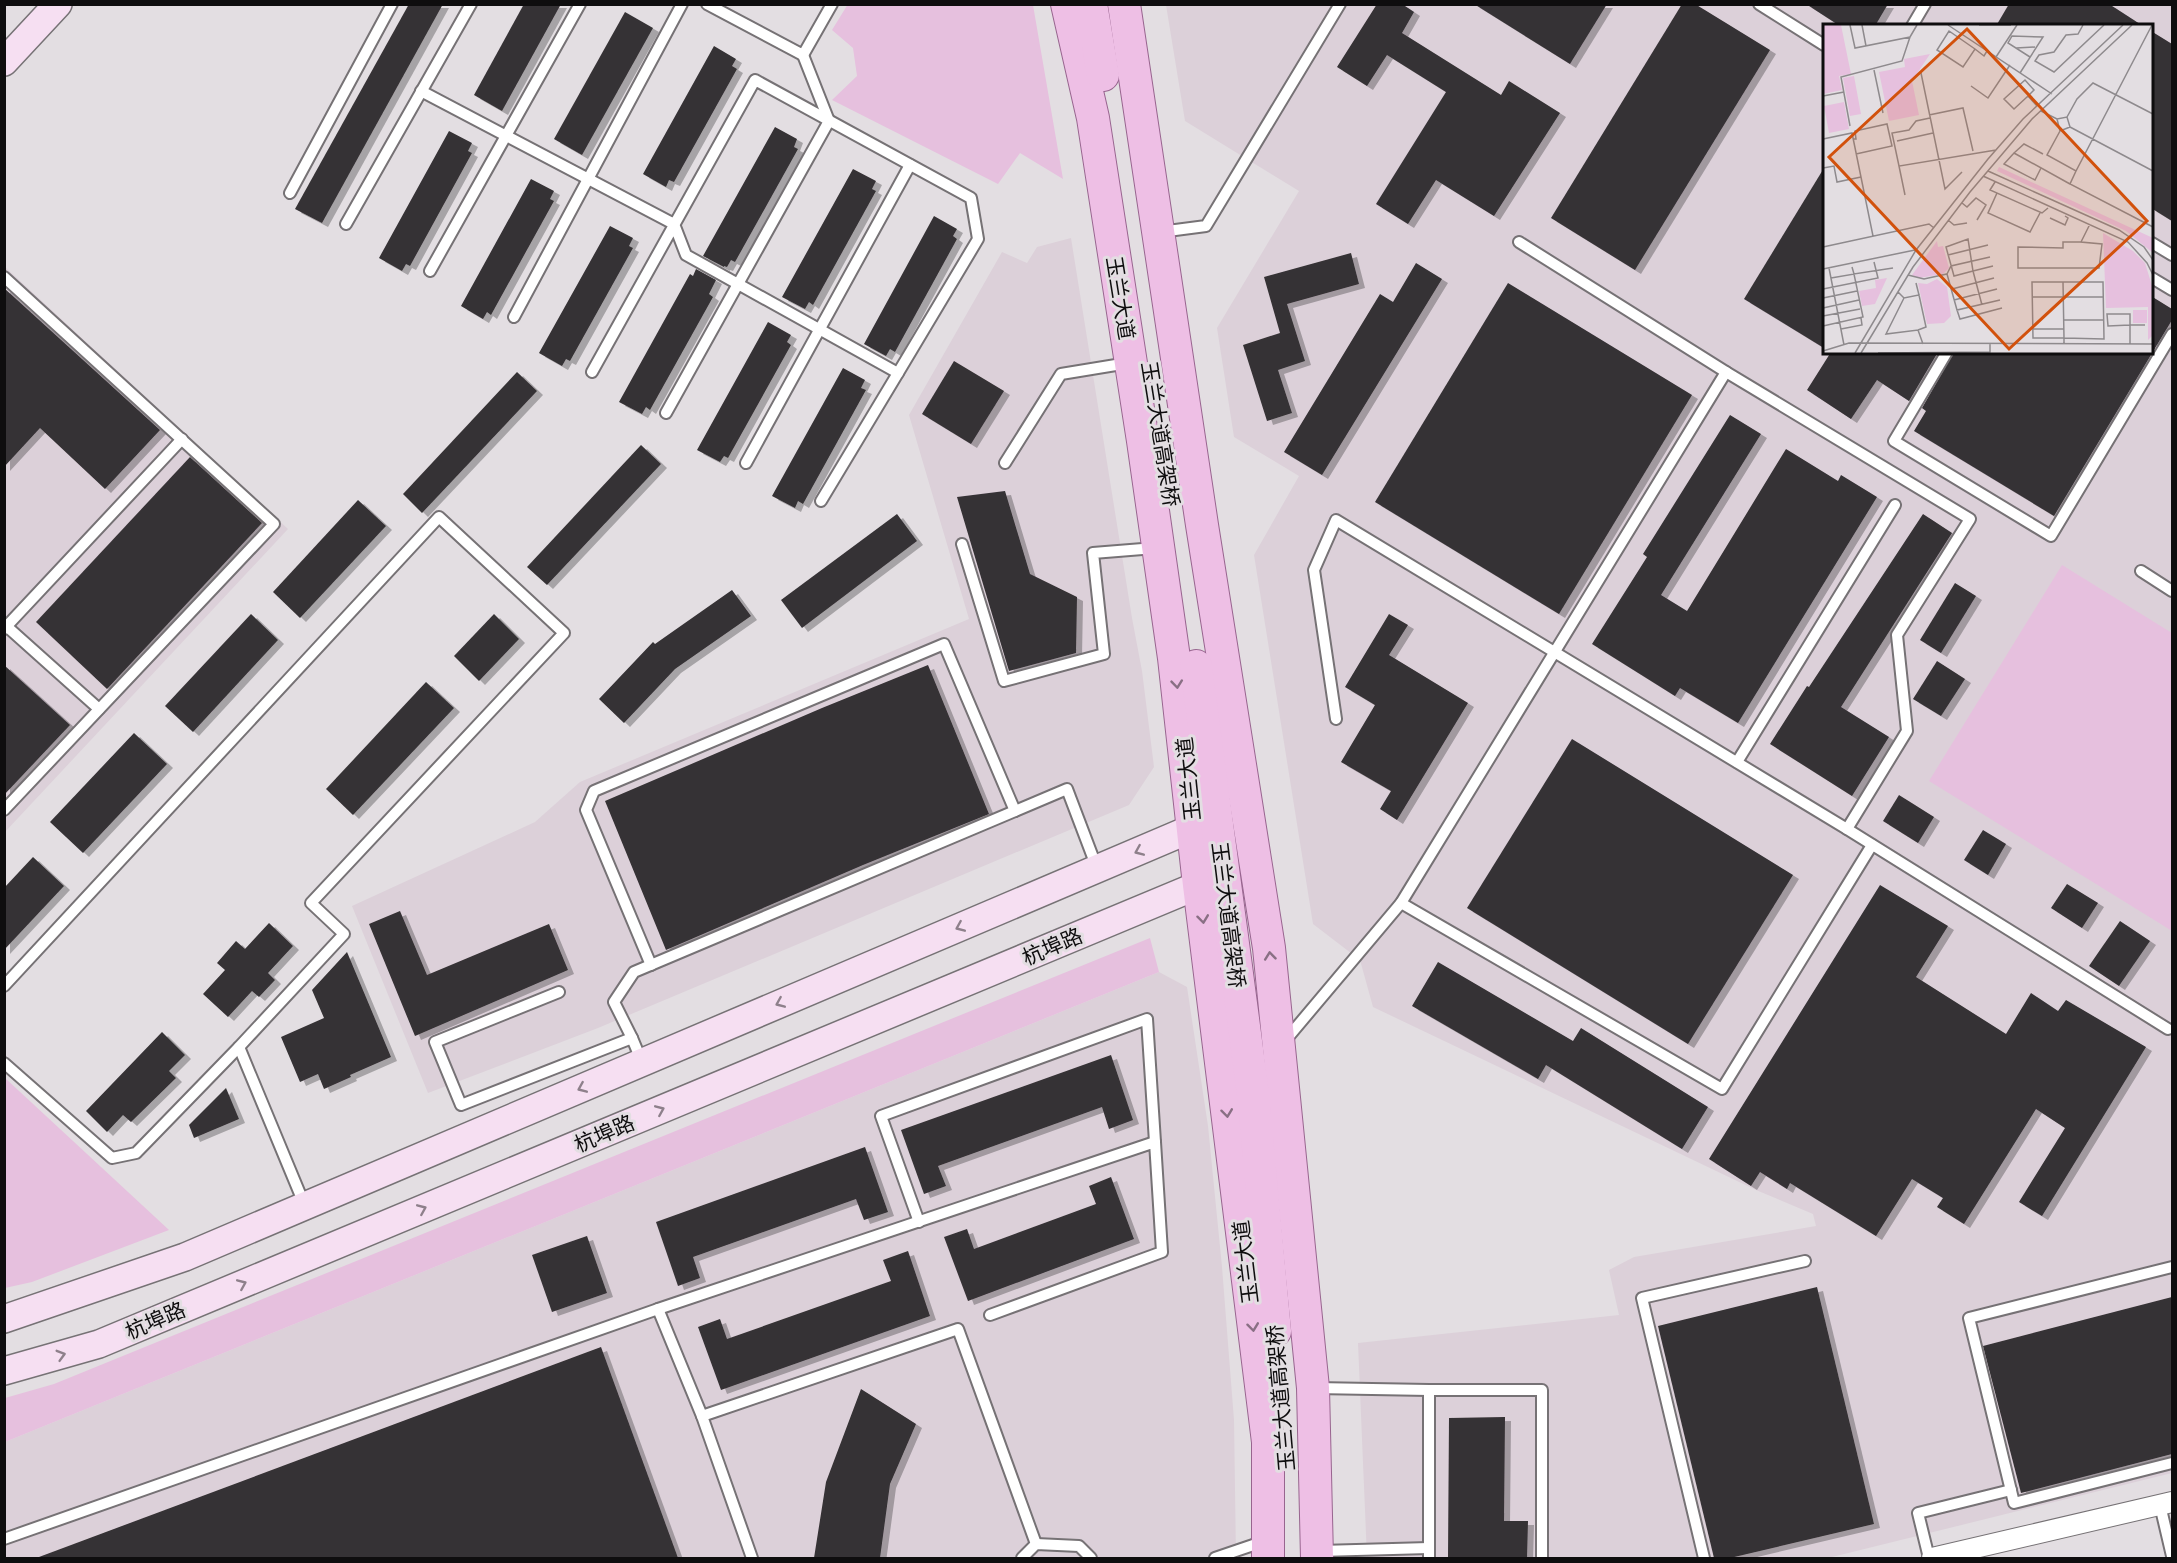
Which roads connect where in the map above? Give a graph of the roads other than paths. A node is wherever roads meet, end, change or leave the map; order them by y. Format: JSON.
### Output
{"nodes":[{"id":1,"x":58,"y":4,"type":"edge"},
{"id":2,"x":392,"y":4,"type":"edge"},
{"id":3,"x":471,"y":4,"type":"edge"},
{"id":4,"x":580,"y":4,"type":"edge"},
{"id":5,"x":682,"y":4,"type":"edge"},
{"id":6,"x":708,"y":4,"type":"edge"},
{"id":7,"x":832,"y":4,"type":"edge"},
{"id":8,"x":1067,"y":4,"type":"edge"},
{"id":9,"x":1091,"y":4,"type":"edge"},
{"id":10,"x":1105,"y":4,"type":"edge"},
{"id":11,"x":1124,"y":4,"type":"edge"},
{"id":12,"x":1340,"y":4,"type":"edge"},
{"id":13,"x":1759,"y":4,"type":"edge"},
{"id":14,"x":1925,"y":4,"type":"edge"},
{"id":15,"x":1913,"y":24,"type":"edge"},
{"id":16,"x":1823,"y":44,"type":"edge"},
{"id":17,"x":802,"y":55,"type":"junction"},
{"id":18,"x":4,"y":62,"type":"edge"},
{"id":19,"x":421,"y":91,"type":"junction"},
{"id":20,"x":830,"y":121,"type":"junction"},
{"id":21,"x":506,"y":136,"type":"junction"},
{"id":22,"x":910,"y":165,"type":"junction"},
{"id":23,"x":588,"y":179,"type":"junction"},
{"id":24,"x":290,"y":193,"type":"dead end"},
{"id":25,"x":346,"y":224,"type":"dead end"},
{"id":26,"x":674,"y":224,"type":"junction"},
{"id":27,"x":1158,"y":232,"type":"junction"},
{"id":28,"x":1518,"y":242,"type":"dead end"},
{"id":29,"x":2153,"y":245,"type":"edge"},
{"id":30,"x":2172,"y":255,"type":"edge"},
{"id":31,"x":430,"y":271,"type":"dead end"},
{"id":32,"x":4,"y":278,"type":"edge"},
{"id":33,"x":2153,"y":279,"type":"edge"},
{"id":34,"x":739,"y":285,"type":"junction"},
{"id":35,"x":2172,"y":290,"type":"edge"},
{"id":36,"x":514,"y":317,"type":"dead end"},
{"id":37,"x":820,"y":329,"type":"junction"},
{"id":38,"x":2172,"y":334,"type":"edge"},
{"id":39,"x":1946,"y":354,"type":"edge"},
{"id":40,"x":1131,"y":362,"type":"junction"},
{"id":41,"x":592,"y":372,"type":"dead end"},
{"id":42,"x":1726,"y":372,"type":"junction"},
{"id":43,"x":898,"y":373,"type":"junction"},
{"id":44,"x":666,"y":413,"type":"dead end"},
{"id":45,"x":182,"y":439,"type":"junction"},
{"id":46,"x":746,"y":463,"type":"dead end"},
{"id":47,"x":1005,"y":463,"type":"dead end"},
{"id":48,"x":820,"y":501,"type":"dead end"},
{"id":49,"x":1895,"y":505,"type":"dead end"},
{"id":50,"x":962,"y":544,"type":"dead end"},
{"id":51,"x":1159,"y":547,"type":"junction"},
{"id":52,"x":2141,"y":571,"type":"dead end"},
{"id":53,"x":2172,"y":591,"type":"edge"},
{"id":54,"x":5,"y":626,"type":"edge"},
{"id":55,"x":1556,"y":652,"type":"junction"},
{"id":56,"x":99,"y":709,"type":"junction"},
{"id":57,"x":1336,"y":719,"type":"dead end"},
{"id":58,"x":1737,"y":762,"type":"junction"},
{"id":59,"x":4,"y":810,"type":"edge"},
{"id":60,"x":1015,"y":811,"type":"junction"},
{"id":61,"x":1193,"y":828,"type":"junction"},
{"id":62,"x":1847,"y":829,"type":"junction"},
{"id":63,"x":1872,"y":845,"type":"junction"},
{"id":64,"x":1097,"y":868,"type":"junction"},
{"id":65,"x":1199,"y":885,"type":"junction"},
{"id":66,"x":1401,"y":903,"type":"junction"},
{"id":67,"x":651,"y":965,"type":"junction"},
{"id":68,"x":4,"y":986,"type":"edge"},
{"id":69,"x":559,"y":992,"type":"dead end"},
{"id":70,"x":2168,"y":1029,"type":"dead end"},
{"id":71,"x":632,"y":1038,"type":"junction"},
{"id":72,"x":239,"y":1047,"type":"junction"},
{"id":73,"x":1279,"y":1047,"type":"junction"},
{"id":74,"x":642,"y":1062,"type":"junction"},
{"id":75,"x":4,"y":1063,"type":"edge"},
{"id":76,"x":1155,"y":1142,"type":"junction"},
{"id":77,"x":305,"y":1206,"type":"junction"},
{"id":78,"x":919,"y":1222,"type":"junction"},
{"id":79,"x":1805,"y":1262,"type":"dead end"},
{"id":80,"x":2172,"y":1267,"type":"edge"},
{"id":81,"x":658,"y":1309,"type":"junction"},
{"id":82,"x":990,"y":1315,"type":"dead end"},
{"id":83,"x":4,"y":1318,"type":"edge"},
{"id":84,"x":4,"y":1371,"type":"edge"},
{"id":85,"x":1313,"y":1388,"type":"junction"},
{"id":86,"x":1429,"y":1390,"type":"junction"},
{"id":87,"x":702,"y":1416,"type":"junction"},
{"id":88,"x":2172,"y":1463,"type":"edge"},
{"id":89,"x":2011,"y":1490,"type":"junction"},
{"id":90,"x":2166,"y":1503,"type":"edge"},
{"id":91,"x":4,"y":1539,"type":"edge"},
{"id":92,"x":1036,"y":1544,"type":"junction"},
{"id":93,"x":1293,"y":1549,"type":"edge"},
{"id":94,"x":1429,"y":1553,"type":"edge"},
{"id":95,"x":2172,"y":1556,"type":"edge"},
{"id":96,"x":752,"y":1558,"type":"edge"},
{"id":97,"x":1022,"y":1558,"type":"edge"},
{"id":98,"x":1091,"y":1558,"type":"edge"},
{"id":99,"x":1215,"y":1558,"type":"edge"},
{"id":100,"x":1542,"y":1558,"type":"edge"},
{"id":101,"x":1704,"y":1558,"type":"edge"},
{"id":102,"x":1931,"y":1558,"type":"edge"}],
"edges":[{"from":1,"to":18,"type":"main road"},
{"from":2,"to":24,"type":"lane"},
{"from":3,"to":19,"type":"lane"},
{"from":4,"to":21,"type":"lane"},
{"from":5,"to":23,"type":"lane"},
{"from":6,"to":17,"type":"lane"},
{"from":7,"to":17,"type":"lane"},
{"from":8,"to":40,"type":"main road","name":"玉兰大道"},
{"from":9,"to":93,"type":"main road","name":"玉兰大道高架桥"},
{"from":10,"to":93,"type":"main road","name":"玉兰大道高架桥"},
{"from":11,"to":27,"type":"main road"},
{"from":12,"to":27,"type":"lane"},
{"from":13,"to":16,"type":"lane"},
{"from":14,"to":15,"type":"lane"},
{"from":17,"to":20,"type":"lane"},
{"from":19,"to":21,"type":"lane"},
{"from":19,"to":25,"type":"lane"},
{"from":20,"to":22,"type":"lane"},
{"from":20,"to":26,"type":"lane"},
{"from":20,"to":34,"type":"lane"},
{"from":21,"to":23,"type":"lane"},
{"from":21,"to":31,"type":"lane"},
{"from":22,"to":37,"type":"lane"},
{"from":22,"to":43,"type":"lane"},
{"from":23,"to":26,"type":"lane"},
{"from":23,"to":36,"type":"lane"},
{"from":26,"to":34,"type":"lane"},
{"from":26,"to":41,"type":"lane"},
{"from":73,"to":27,"type":"main road","one_way":true},
{"from":28,"to":42,"type":"lane"},
{"from":29,"to":30,"type":"lane"},
{"from":32,"to":45,"type":"lane"},
{"from":33,"to":35,"type":"lane"},
{"from":34,"to":37,"type":"lane"},
{"from":34,"to":44,"type":"lane"},
{"from":37,"to":43,"type":"lane"},
{"from":37,"to":46,"type":"lane"},
{"from":38,"to":39,"type":"lane"},
{"from":40,"to":47,"type":"lane"},
{"from":40,"to":51,"type":"main road","name":"玉兰大道"},
{"from":42,"to":55,"type":"lane"},
{"from":42,"to":62,"type":"lane"},
{"from":43,"to":48,"type":"lane"},
{"from":45,"to":54,"type":"lane"},
{"from":45,"to":56,"type":"lane"},
{"from":49,"to":58,"type":"lane"},
{"from":50,"to":51,"type":"lane"},
{"from":51,"to":61,"type":"main road","name":"玉兰大道","one_way":true},
{"from":52,"to":53,"type":"lane"},
{"from":54,"to":56,"type":"lane"},
{"from":55,"to":57,"type":"lane"},
{"from":55,"to":58,"type":"lane"},
{"from":55,"to":66,"type":"lane"},
{"from":56,"to":59,"type":"lane"},
{"from":58,"to":62,"type":"lane"},
{"from":60,"to":64,"type":"lane"},
{"from":60,"to":67,"type":"lane"},
{"from":60,"to":67,"type":"lane"},
{"from":61,"to":64,"type":"main road","one_way":true},
{"from":61,"to":65,"type":"main road","name":"玉兰大道"},
{"from":62,"to":63,"type":"lane"},
{"from":63,"to":66,"type":"lane"},
{"from":63,"to":70,"type":"lane"},
{"from":64,"to":74,"type":"main road","one_way":true},
{"from":84,"to":65,"type":"main road","name":"杭埠路","one_way":true},
{"from":65,"to":93,"type":"main road","name":"玉兰大道","one_way":true},
{"from":66,"to":73,"type":"lane"},
{"from":67,"to":71,"type":"lane"},
{"from":68,"to":72,"type":"lane"},
{"from":69,"to":71,"type":"lane"},
{"from":71,"to":74,"type":"lane"},
{"from":72,"to":75,"type":"lane"},
{"from":72,"to":77,"type":"lane"},
{"from":73,"to":85,"type":"main road"},
{"from":74,"to":77,"type":"main road","one_way":true},
{"from":76,"to":78,"type":"lane"},
{"from":76,"to":78,"type":"lane"},
{"from":76,"to":82,"type":"lane"},
{"from":77,"to":83,"type":"main road"},
{"from":78,"to":81,"type":"lane"},
{"from":79,"to":101,"type":"lane"},
{"from":80,"to":89,"type":"lane"},
{"from":81,"to":87,"type":"lane"},
{"from":81,"to":91,"type":"lane"},
{"from":85,"to":86,"type":"lane"},
{"from":85,"to":93,"type":"main road"},
{"from":86,"to":94,"type":"lane"},
{"from":86,"to":100,"type":"lane"},
{"from":87,"to":92,"type":"lane"},
{"from":87,"to":96,"type":"lane"},
{"from":88,"to":89,"type":"lane"},
{"from":89,"to":102,"type":"lane"},
{"from":90,"to":95,"type":"lane"},
{"from":90,"to":102,"type":"street"},
{"from":92,"to":97,"type":"lane"},
{"from":92,"to":98,"type":"lane"},
{"from":93,"to":94,"type":"lane"},
{"from":93,"to":99,"type":"lane"}]}
